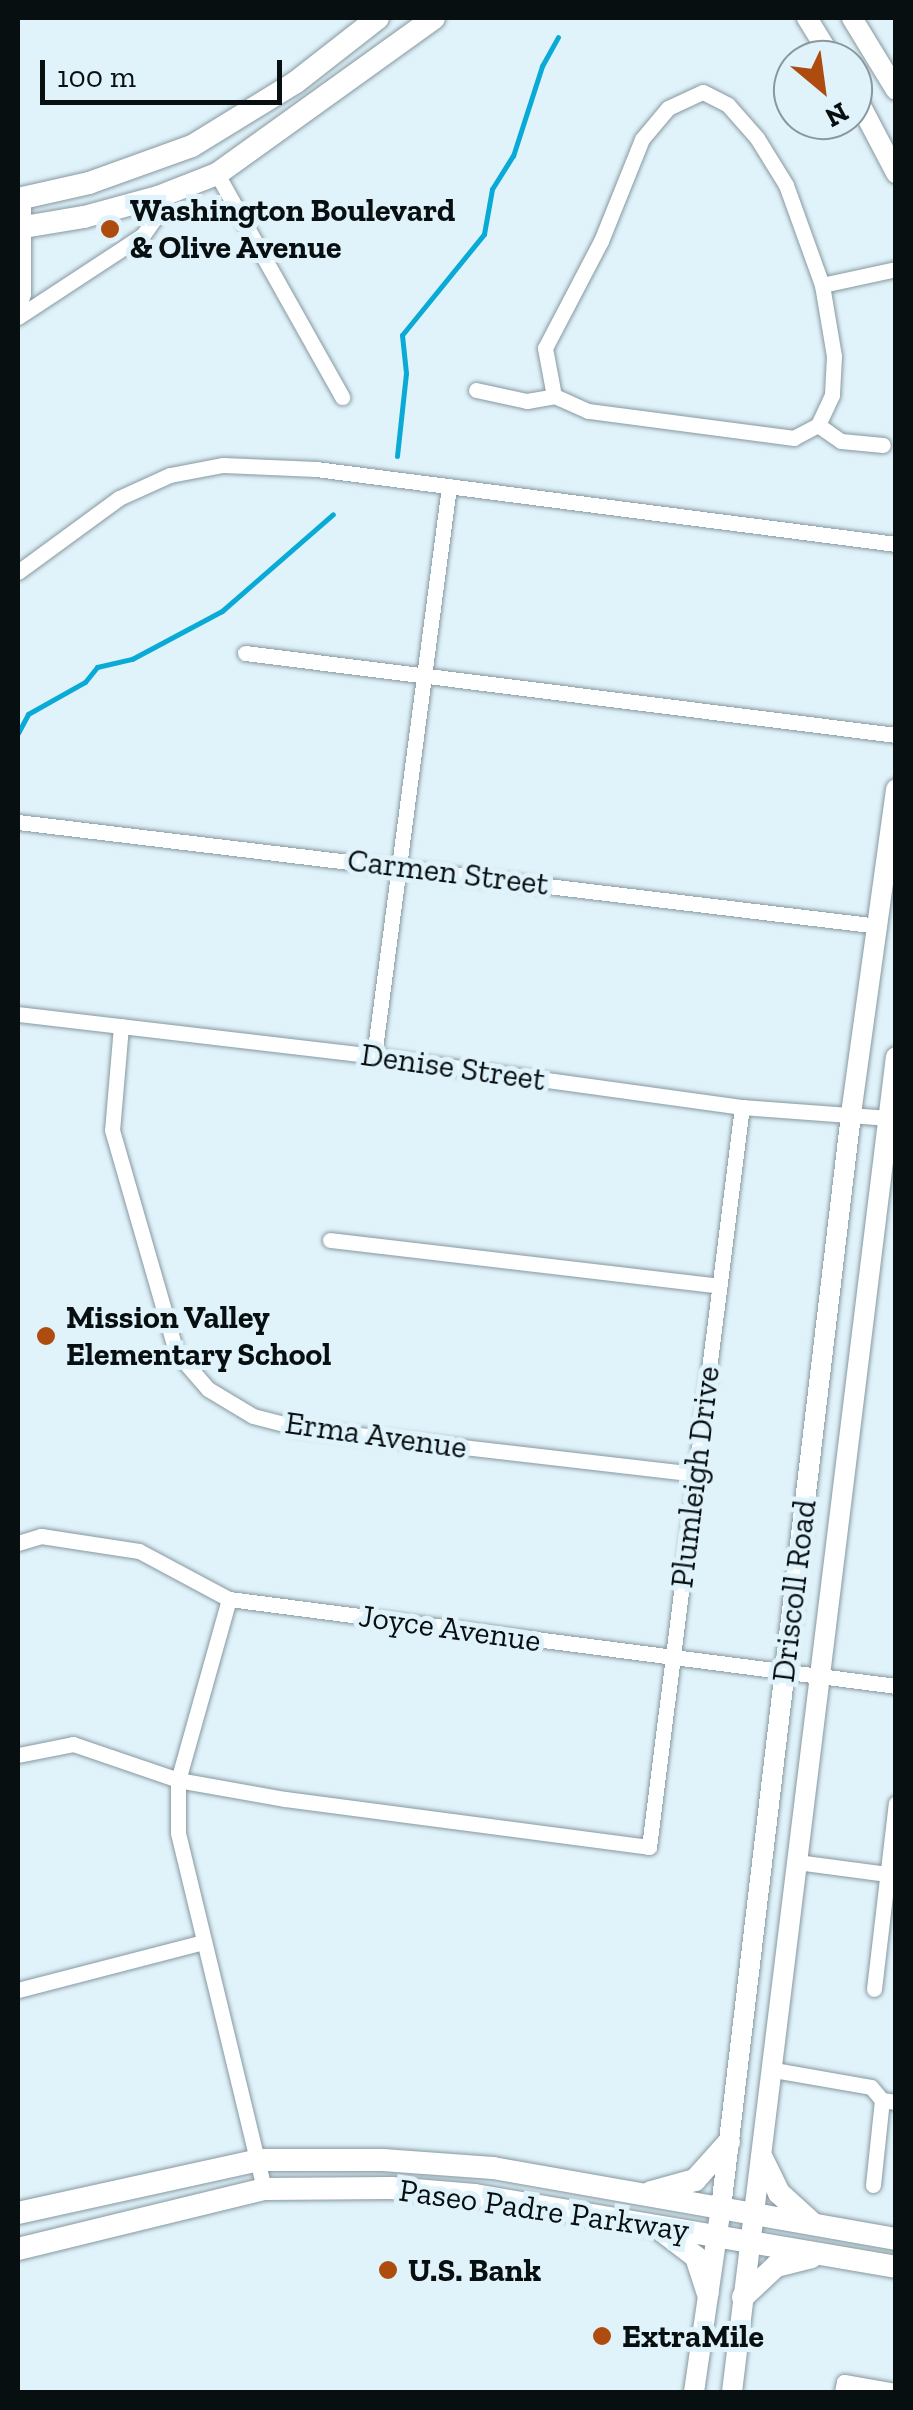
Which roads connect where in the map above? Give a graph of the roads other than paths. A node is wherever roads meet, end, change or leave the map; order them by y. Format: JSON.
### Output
{"nodes":[{"id":1,"x":378,"y":18,"type":"edge"},
{"id":2,"x":434,"y":18,"type":"edge"},
{"id":3,"x":806,"y":18,"type":"edge"},
{"id":4,"x":852,"y":18,"type":"edge"},
{"id":5,"x":821,"y":40,"type":"edge"},
{"id":6,"x":896,"y":90,"type":"edge"},
{"id":7,"x":873,"y":129,"type":"edge"},
{"id":8,"x":896,"y":173,"type":"edge"},
{"id":9,"x":217,"y":174,"type":"junction"},
{"id":10,"x":158,"y":197,"type":"junction"},
{"id":11,"x":20,"y":199,"type":"edge"},
{"id":12,"x":20,"y":228,"type":"edge"},
{"id":13,"x":896,"y":269,"type":"edge"},
{"id":14,"x":822,"y":285,"type":"junction"},
{"id":15,"x":18,"y":313,"type":"edge"},
{"id":16,"x":476,"y":390,"type":"dead end"},
{"id":17,"x":554,"y":396,"type":"junction"},
{"id":18,"x":342,"y":397,"type":"dead end"},
{"id":19,"x":818,"y":425,"type":"junction"},
{"id":20,"x":884,"y":445,"type":"dead end"},
{"id":21,"x":449,"y":486,"type":"junction"},
{"id":22,"x":896,"y":544,"type":"edge"},
{"id":23,"x":18,"y":572,"type":"edge"},
{"id":24,"x":245,"y":652,"type":"dead end"},
{"id":25,"x":424,"y":675,"type":"junction"},
{"id":26,"x":896,"y":735,"type":"edge"},
{"id":27,"x":896,"y":789,"type":"edge"},
{"id":28,"x":18,"y":822,"type":"edge"},
{"id":29,"x":399,"y":866,"type":"junction"},
{"id":30,"x":878,"y":926,"type":"junction"},
{"id":31,"x":18,"y":1014,"type":"edge"},
{"id":32,"x":121,"y":1026,"type":"junction"},
{"id":33,"x":374,"y":1056,"type":"junction"},
{"id":34,"x":896,"y":1057,"type":"edge"},
{"id":35,"x":742,"y":1106,"type":"junction"},
{"id":36,"x":851,"y":1114,"type":"junction"},
{"id":37,"x":889,"y":1118,"type":"junction"},
{"id":38,"x":330,"y":1240,"type":"dead end"},
{"id":39,"x":719,"y":1286,"type":"junction"},
{"id":40,"x":696,"y":1474,"type":"junction"},
{"id":41,"x":18,"y":1543,"type":"edge"},
{"id":42,"x":229,"y":1599,"type":"junction"},
{"id":43,"x":673,"y":1658,"type":"junction"},
{"id":44,"x":784,"y":1672,"type":"junction"},
{"id":45,"x":820,"y":1679,"type":"junction"},
{"id":46,"x":896,"y":1686,"type":"edge"},
{"id":47,"x":18,"y":1755,"type":"edge"},
{"id":48,"x":178,"y":1780,"type":"junction"},
{"id":49,"x":896,"y":1803,"type":"edge"},
{"id":50,"x":894,"y":1837,"type":"edge"},
{"id":51,"x":797,"y":1862,"type":"junction"},
{"id":52,"x":887,"y":1874,"type":"junction"},
{"id":53,"x":203,"y":1942,"type":"junction"},
{"id":54,"x":874,"y":1989,"type":"dead end"},
{"id":55,"x":18,"y":1990,"type":"edge"},
{"id":56,"x":774,"y":2070,"type":"junction"},
{"id":57,"x":889,"y":2100,"type":"edge"},
{"id":58,"x":729,"y":2142,"type":"junction"},
{"id":59,"x":762,"y":2158,"type":"junction"},
{"id":60,"x":260,"y":2160,"type":"junction"},
{"id":61,"x":873,"y":2185,"type":"dead end"},
{"id":62,"x":264,"y":2188,"type":"junction"},
{"id":63,"x":642,"y":2194,"type":"junction"},
{"id":64,"x":722,"y":2208,"type":"junction"},
{"id":65,"x":18,"y":2213,"type":"edge"},
{"id":66,"x":754,"y":2214,"type":"junction"},
{"id":67,"x":650,"y":2223,"type":"junction"},
{"id":68,"x":814,"y":2224,"type":"junction"},
{"id":69,"x":718,"y":2235,"type":"junction"},
{"id":70,"x":896,"y":2239,"type":"edge"},
{"id":71,"x":750,"y":2241,"type":"junction"},
{"id":72,"x":18,"y":2248,"type":"edge"},
{"id":73,"x":826,"y":2255,"type":"junction"},
{"id":74,"x":896,"y":2267,"type":"edge"},
{"id":75,"x":708,"y":2293,"type":"junction"},
{"id":76,"x":743,"y":2297,"type":"junction"},
{"id":77,"x":896,"y":2391,"type":"edge"},
{"id":78,"x":694,"y":2392,"type":"edge"},
{"id":79,"x":732,"y":2392,"type":"edge"},
{"id":80,"x":842,"y":2392,"type":"edge"}],
"edges":[{"from":1,"to":11,"type":"main road"},
{"from":2,"to":9,"type":"main road"},
{"from":3,"to":5,"type":"street"},
{"from":4,"to":6,"type":"street"},
{"from":7,"to":8,"type":"street"},
{"from":9,"to":10,"type":"main road"},
{"from":9,"to":18,"type":"street"},
{"from":10,"to":12,"type":"main road"},
{"from":10,"to":15,"type":"street"},
{"from":11,"to":12,"type":"street"},
{"from":12,"to":15,"type":"street"},
{"from":13,"to":14,"type":"street"},
{"from":14,"to":17,"type":"street"},
{"from":14,"to":19,"type":"street"},
{"from":16,"to":17,"type":"street"},
{"from":17,"to":19,"type":"street"},
{"from":19,"to":20,"type":"street"},
{"from":21,"to":22,"type":"street"},
{"from":21,"to":23,"type":"street"},
{"from":21,"to":25,"type":"street"},
{"from":24,"to":25,"type":"street"},
{"from":25,"to":26,"type":"street"},
{"from":25,"to":29,"type":"street"},
{"from":27,"to":30,"type":"street","name":"Driscoll Road"},
{"from":28,"to":29,"type":"street","name":"Carmen Street"},
{"from":29,"to":30,"type":"street","name":"Carmen Street"},
{"from":29,"to":33,"type":"street"},
{"from":30,"to":36,"type":"street","name":"Driscoll Road"},
{"from":31,"to":32,"type":"street","name":"Denise Street"},
{"from":32,"to":33,"type":"street","name":"Denise Street"},
{"from":32,"to":40,"type":"street","name":"Erma Avenue"},
{"from":33,"to":35,"type":"street","name":"Denise Street"},
{"from":34,"to":37,"type":"street","name":"Driscoll Road"},
{"from":35,"to":36,"type":"street","name":"Denise Street"},
{"from":35,"to":39,"type":"street","name":"Plumleigh Drive"},
{"from":36,"to":37,"type":"street","name":"Denise Street"},
{"from":36,"to":44,"type":"street","name":"Driscoll Road"},
{"from":37,"to":45,"type":"street","name":"Driscoll Road"},
{"from":38,"to":39,"type":"street"},
{"from":39,"to":40,"type":"street","name":"Plumleigh Drive"},
{"from":40,"to":43,"type":"street","name":"Plumleigh Drive"},
{"from":41,"to":42,"type":"street","name":"Joyce Avenue"},
{"from":42,"to":43,"type":"street","name":"Joyce Avenue"},
{"from":42,"to":48,"type":"street"},
{"from":43,"to":44,"type":"street","name":"Joyce Avenue"},
{"from":43,"to":48,"type":"street","name":"Plumleigh Drive"},
{"from":44,"to":45,"type":"street","name":"Joyce Avenue"},
{"from":44,"to":58,"type":"street","name":"Driscoll Road"},
{"from":45,"to":46,"type":"street","name":"Joyce Avenue"},
{"from":45,"to":51,"type":"street","name":"Driscoll Road"},
{"from":47,"to":48,"type":"street"},
{"from":48,"to":53,"type":"street"},
{"from":49,"to":50,"type":"street"},
{"from":50,"to":52,"type":"street"},
{"from":51,"to":52,"type":"street"},
{"from":51,"to":56,"type":"street","name":"Driscoll Road"},
{"from":52,"to":54,"type":"street"},
{"from":53,"to":55,"type":"street"},
{"from":53,"to":60,"type":"street"},
{"from":56,"to":57,"type":"street"},
{"from":56,"to":59,"type":"street","name":"Driscoll Road"},
{"from":57,"to":61,"type":"street"},
{"from":58,"to":63,"type":"main road"},
{"from":58,"to":64,"type":"street","name":"Driscoll Road"},
{"from":59,"to":66,"type":"street","name":"Driscoll Road"},
{"from":59,"to":68,"type":"main road"},
{"from":60,"to":62,"type":"street"},
{"from":60,"to":63,"type":"main road","name":"Paseo Padre Parkway"},
{"from":60,"to":65,"type":"main road","name":"Paseo Padre Parkway"},
{"from":62,"to":67,"type":"main road","name":"Paseo Padre Parkway"},
{"from":62,"to":72,"type":"main road","name":"Paseo Padre Parkway"},
{"from":63,"to":64,"type":"main road","name":"Paseo Padre Parkway"},
{"from":64,"to":66,"type":"main road","name":"Paseo Padre Parkway"},
{"from":64,"to":69,"type":"street","name":"Driscoll Road"},
{"from":66,"to":68,"type":"main road","name":"Paseo Padre Parkway"},
{"from":66,"to":71,"type":"street","name":"Driscoll Road"},
{"from":67,"to":69,"type":"main road","name":"Paseo Padre Parkway"},
{"from":67,"to":75,"type":"main road"},
{"from":68,"to":70,"type":"main road","name":"Paseo Padre Parkway"},
{"from":69,"to":71,"type":"main road","name":"Paseo Padre Parkway"},
{"from":69,"to":75,"type":"street","name":"Driscoll Road"},
{"from":71,"to":73,"type":"main road","name":"Paseo Padre Parkway"},
{"from":71,"to":76,"type":"street","name":"Driscoll Road"},
{"from":73,"to":74,"type":"main road","name":"Paseo Padre Parkway"},
{"from":73,"to":76,"type":"main road"},
{"from":75,"to":78,"type":"street","name":"Driscoll Road"},
{"from":76,"to":79,"type":"street","name":"Driscoll Road"},
{"from":77,"to":80,"type":"street"}]}
